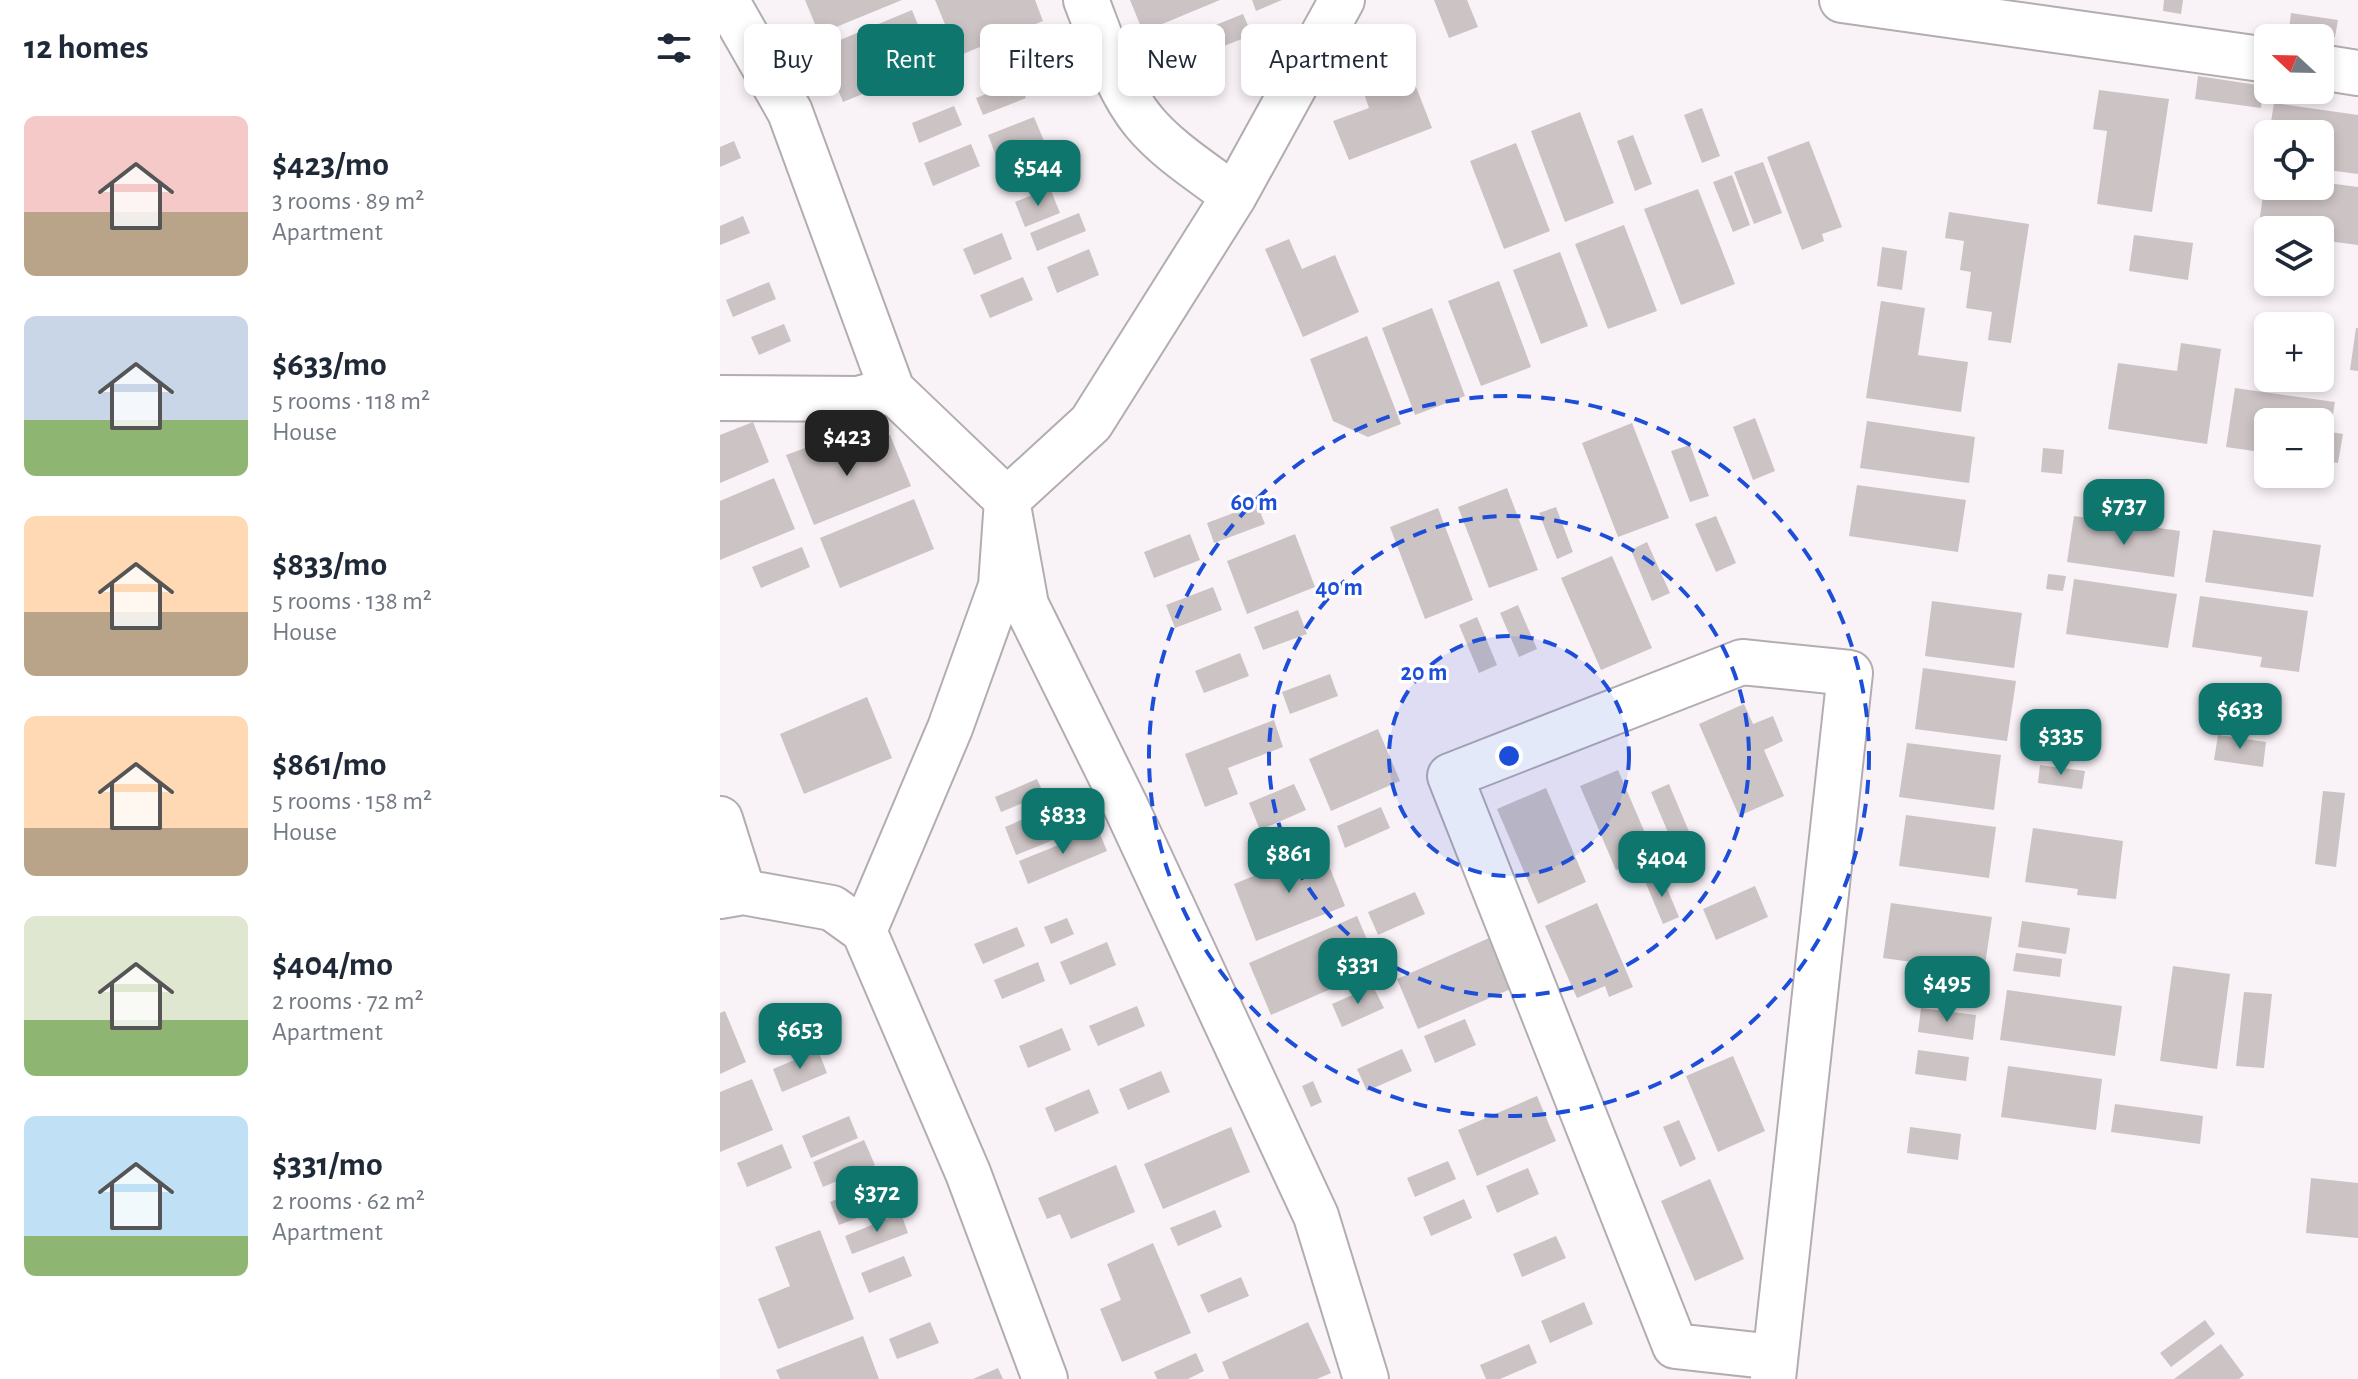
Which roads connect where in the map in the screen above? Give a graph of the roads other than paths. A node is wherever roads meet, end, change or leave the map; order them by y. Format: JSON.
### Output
{"nodes":[{"id":1,"x":726,"y":0,"type":"edge"},
{"id":2,"x":1086,"y":0,"type":"edge"},
{"id":3,"x":1342,"y":0,"type":"edge"},
{"id":4,"x":1842,"y":0,"type":"edge"},
{"id":5,"x":2254,"y":58,"type":"edge"},
{"id":6,"x":2334,"y":69,"type":"edge"},
{"id":7,"x":2358,"y":73,"type":"edge"},
{"id":8,"x":1234,"y":196,"type":"junction"},
{"id":9,"x":892,"y":390,"type":"junction"},
{"id":10,"x":720,"y":398,"type":"edge"},
{"id":11,"x":1007,"y":500,"type":"junction"},
{"id":12,"x":720,"y":819,"type":"edge"},
{"id":13,"x":732,"y":894,"type":"edge"},
{"id":14,"x":864,"y":931,"type":"junction"},
{"id":15,"x":1774,"y":1368,"type":"edge"},
{"id":16,"x":1045,"y":1379,"type":"edge"},
{"id":17,"x":1366,"y":1379,"type":"edge"}],
"edges":[{"from":1,"to":9,"type":"street"},
{"from":2,"to":8,"type":"street"},
{"from":3,"to":8,"type":"street"},
{"from":4,"to":5,"type":"street"},
{"from":6,"to":7,"type":"street"},
{"from":8,"to":11,"type":"street"},
{"from":9,"to":10,"type":"street"},
{"from":9,"to":11,"type":"street"},
{"from":11,"to":14,"type":"street"},
{"from":11,"to":17,"type":"street"},
{"from":12,"to":13,"type":"street"},
{"from":13,"to":14,"type":"street"},
{"from":14,"to":16,"type":"street"},
{"from":15,"to":15,"type":"street"}]}
